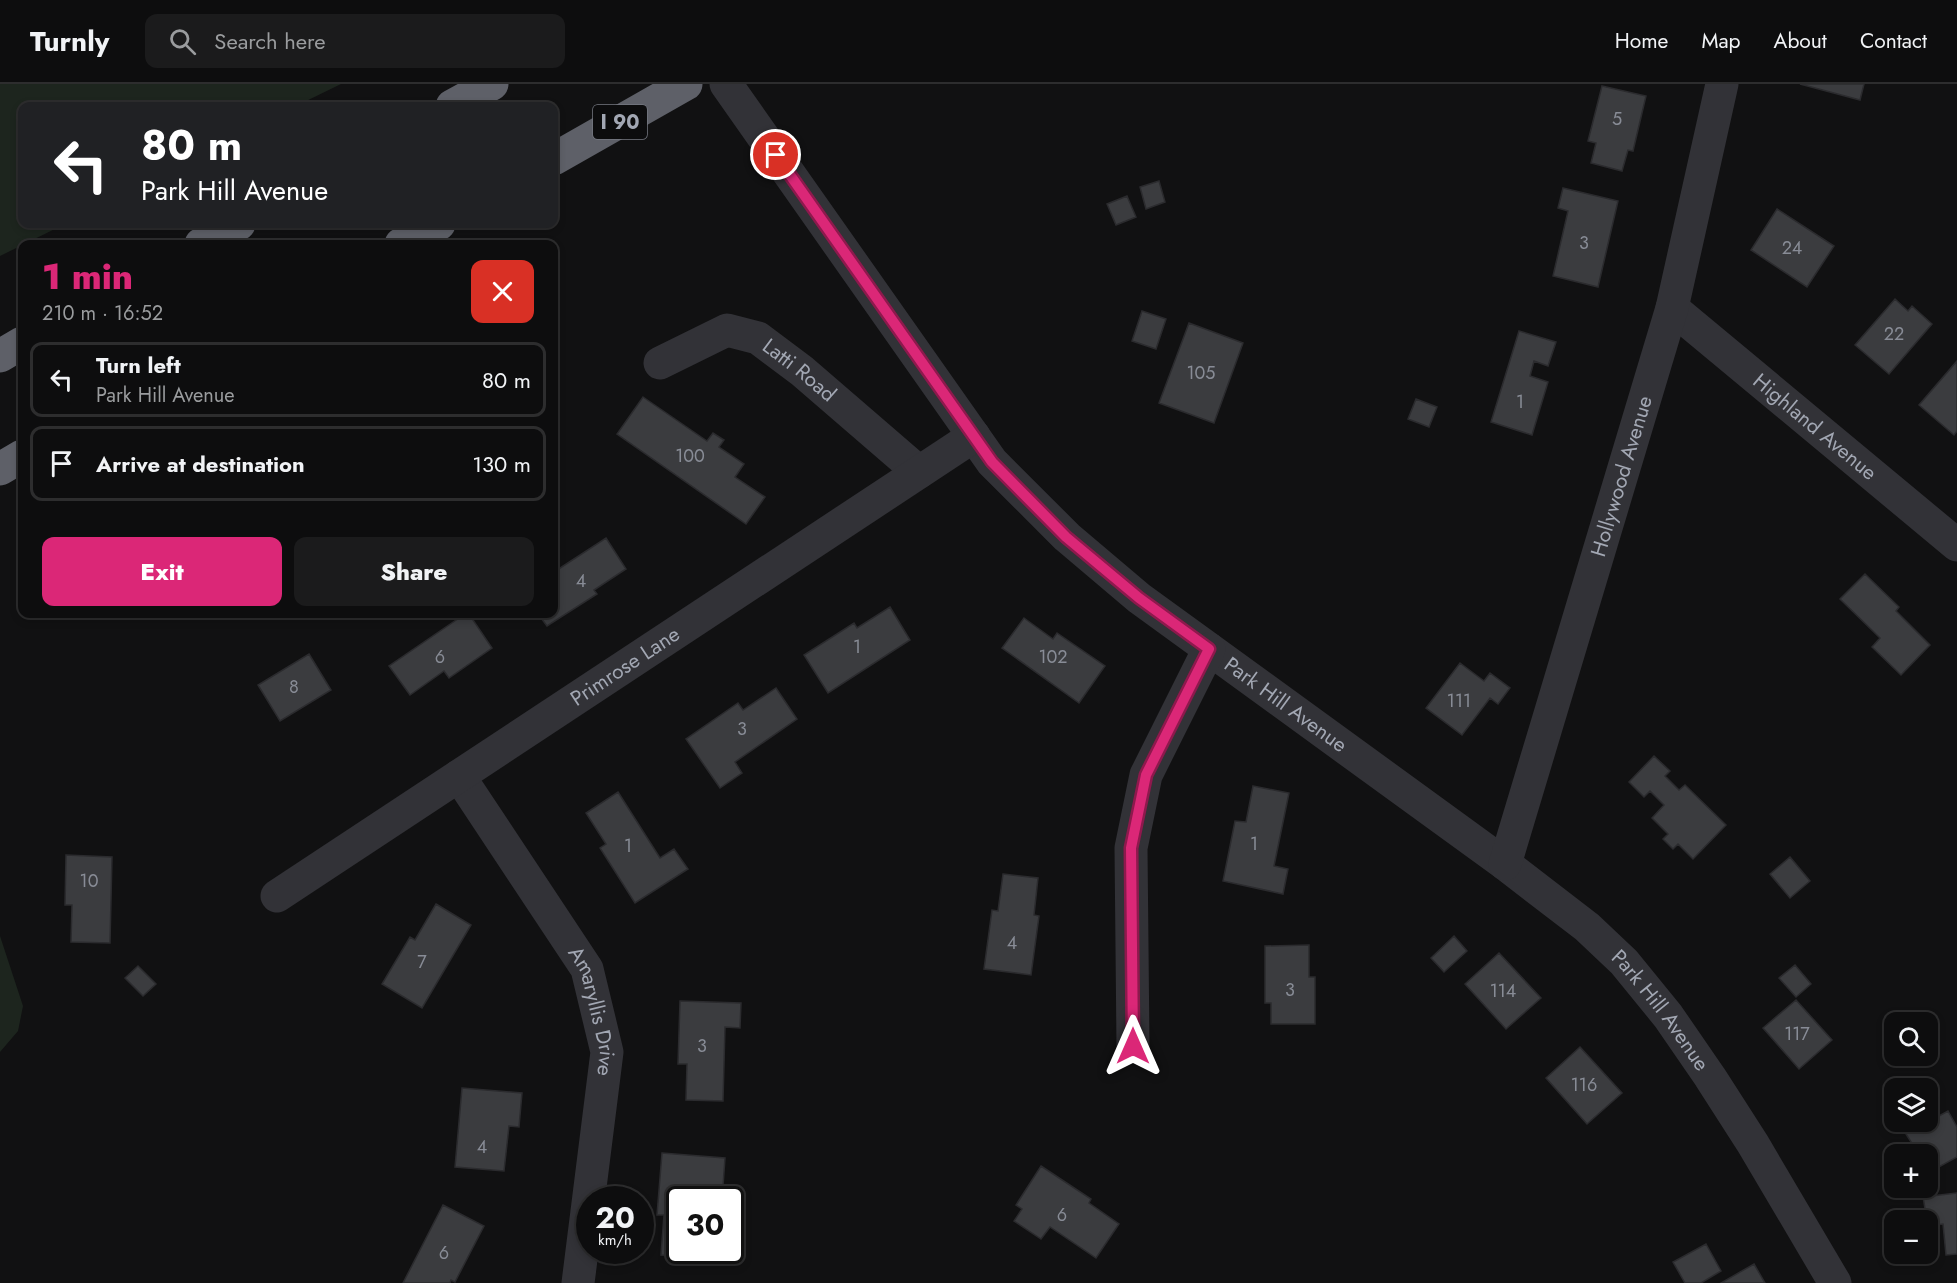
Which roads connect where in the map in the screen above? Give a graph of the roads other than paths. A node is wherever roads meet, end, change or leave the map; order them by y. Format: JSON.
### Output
{"nodes":[{"id":1,"x":492,"y":84,"type":"edge"},
{"id":2,"x":686,"y":84,"type":"edge"},
{"id":3,"x":726,"y":84,"type":"edge"},
{"id":4,"x":1722,"y":84,"type":"edge"},
{"id":5,"x":459,"y":102,"type":"edge"},
{"id":6,"x":558,"y":157,"type":"edge"},
{"id":7,"x":231,"y":228,"type":"edge"},
{"id":8,"x":431,"y":228,"type":"edge"},
{"id":9,"x":209,"y":240,"type":"edge"},
{"id":10,"x":409,"y":240,"type":"edge"},
{"id":11,"x":1672,"y":308,"type":"junction"},
{"id":12,"x":18,"y":345,"type":"edge"},
{"id":13,"x":0,"y":356,"type":"edge"},
{"id":14,"x":660,"y":363,"type":"dead end"},
{"id":15,"x":974,"y":436,"type":"junction"},
{"id":16,"x":18,"y":458,"type":"edge"},
{"id":17,"x":0,"y":469,"type":"edge"},
{"id":18,"x":919,"y":472,"type":"junction"},
{"id":19,"x":1957,"y":545,"type":"edge"},
{"id":20,"x":1209,"y":649,"type":"junction"},
{"id":21,"x":459,"y":776,"type":"junction"},
{"id":22,"x":1505,"y":864,"type":"junction"},
{"id":23,"x":277,"y":896,"type":"dead end"},
{"id":24,"x":1133,"y":1046,"type":"dead end"},
{"id":25,"x":578,"y":1283,"type":"edge"},
{"id":26,"x":1835,"y":1283,"type":"edge"}],
"edges":[{"from":1,"to":5,"type":"highway"},
{"from":2,"to":6,"type":"highway","number":"I 90"},
{"from":3,"to":15,"type":"street","name":"Park Hill Avenue"},
{"from":4,"to":11,"type":"street","name":"Hollywood Avenue"},
{"from":7,"to":9,"type":"highway"},
{"from":8,"to":10,"type":"highway"},
{"from":11,"to":19,"type":"street","name":"Highland Avenue"},
{"from":11,"to":22,"type":"street","name":"Hollywood Avenue"},
{"from":12,"to":13,"type":"highway"},
{"from":14,"to":18,"type":"street","name":"Latti Road"},
{"from":15,"to":18,"type":"street","name":"Primrose Lane"},
{"from":15,"to":20,"type":"street","name":"Park Hill Avenue"},
{"from":16,"to":17,"type":"highway"},
{"from":18,"to":21,"type":"street","name":"Primrose Lane"},
{"from":20,"to":22,"type":"street","name":"Park Hill Avenue"},
{"from":20,"to":24,"type":"street"},
{"from":21,"to":23,"type":"street","name":"Primrose Lane"},
{"from":21,"to":25,"type":"street","name":"Amaryllis Drive"},
{"from":22,"to":26,"type":"street","name":"Park Hill Avenue"}]}
